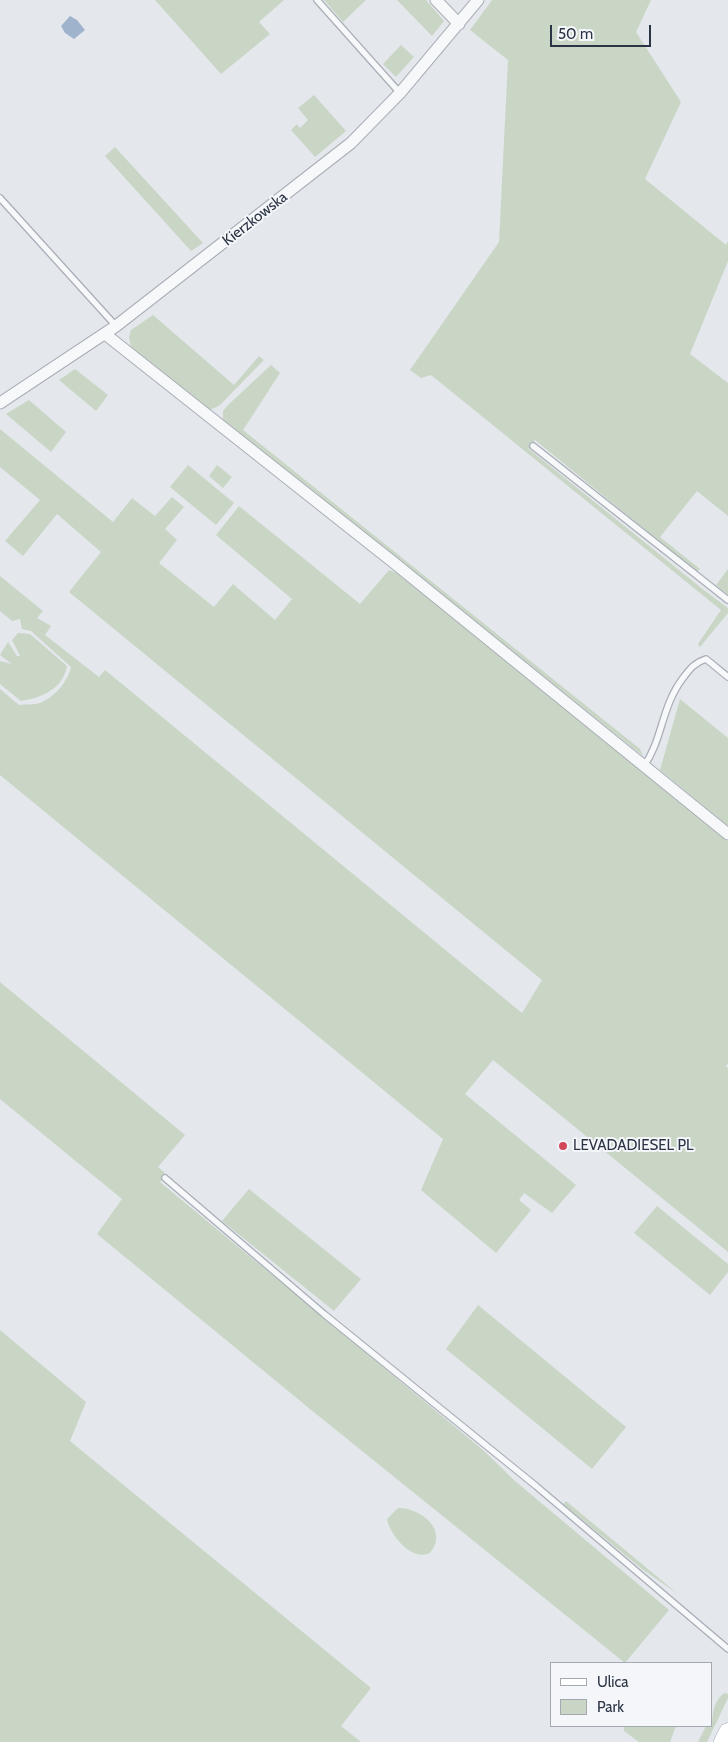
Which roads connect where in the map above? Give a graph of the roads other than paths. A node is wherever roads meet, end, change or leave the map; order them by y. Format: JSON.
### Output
{"nodes":[{"id":1,"x":317,"y":0,"type":"edge"},
{"id":2,"x":436,"y":0,"type":"edge"},
{"id":3,"x":478,"y":0,"type":"edge"},
{"id":4,"x":459,"y":24,"type":"junction"},
{"id":5,"x":400,"y":93,"type":"junction"},
{"id":6,"x":0,"y":198,"type":"edge"},
{"id":7,"x":116,"y":326,"type":"junction"},
{"id":8,"x":105,"y":334,"type":"junction"},
{"id":9,"x":0,"y":403,"type":"edge"},
{"id":10,"x":533,"y":446,"type":"dead end"},
{"id":11,"x":728,"y":600,"type":"edge"},
{"id":12,"x":728,"y":677,"type":"edge"},
{"id":13,"x":644,"y":766,"type":"junction"},
{"id":14,"x":728,"y":834,"type":"edge"},
{"id":15,"x":165,"y":1178,"type":"dead end"},
{"id":16,"x":728,"y":1649,"type":"edge"},
{"id":17,"x":728,"y":1732,"type":"edge"},
{"id":18,"x":723,"y":1742,"type":"edge"}],
"edges":[{"from":1,"to":5,"type":"lane"},
{"from":2,"to":4,"type":"street"},
{"from":3,"to":4,"type":"street","name":"Kierzkowska"},
{"from":4,"to":5,"type":"street","name":"Kierzkowska"},
{"from":5,"to":7,"type":"street","name":"Kierzkowska"},
{"from":6,"to":7,"type":"lane"},
{"from":7,"to":8,"type":"street","name":"Kierzkowska"},
{"from":8,"to":9,"type":"street","name":"Kierzkowska"},
{"from":8,"to":13,"type":"street"},
{"from":10,"to":11,"type":"lane"},
{"from":12,"to":13,"type":"lane"},
{"from":13,"to":14,"type":"street"},
{"from":15,"to":16,"type":"lane"},
{"from":17,"to":18,"type":"main road"}]}
